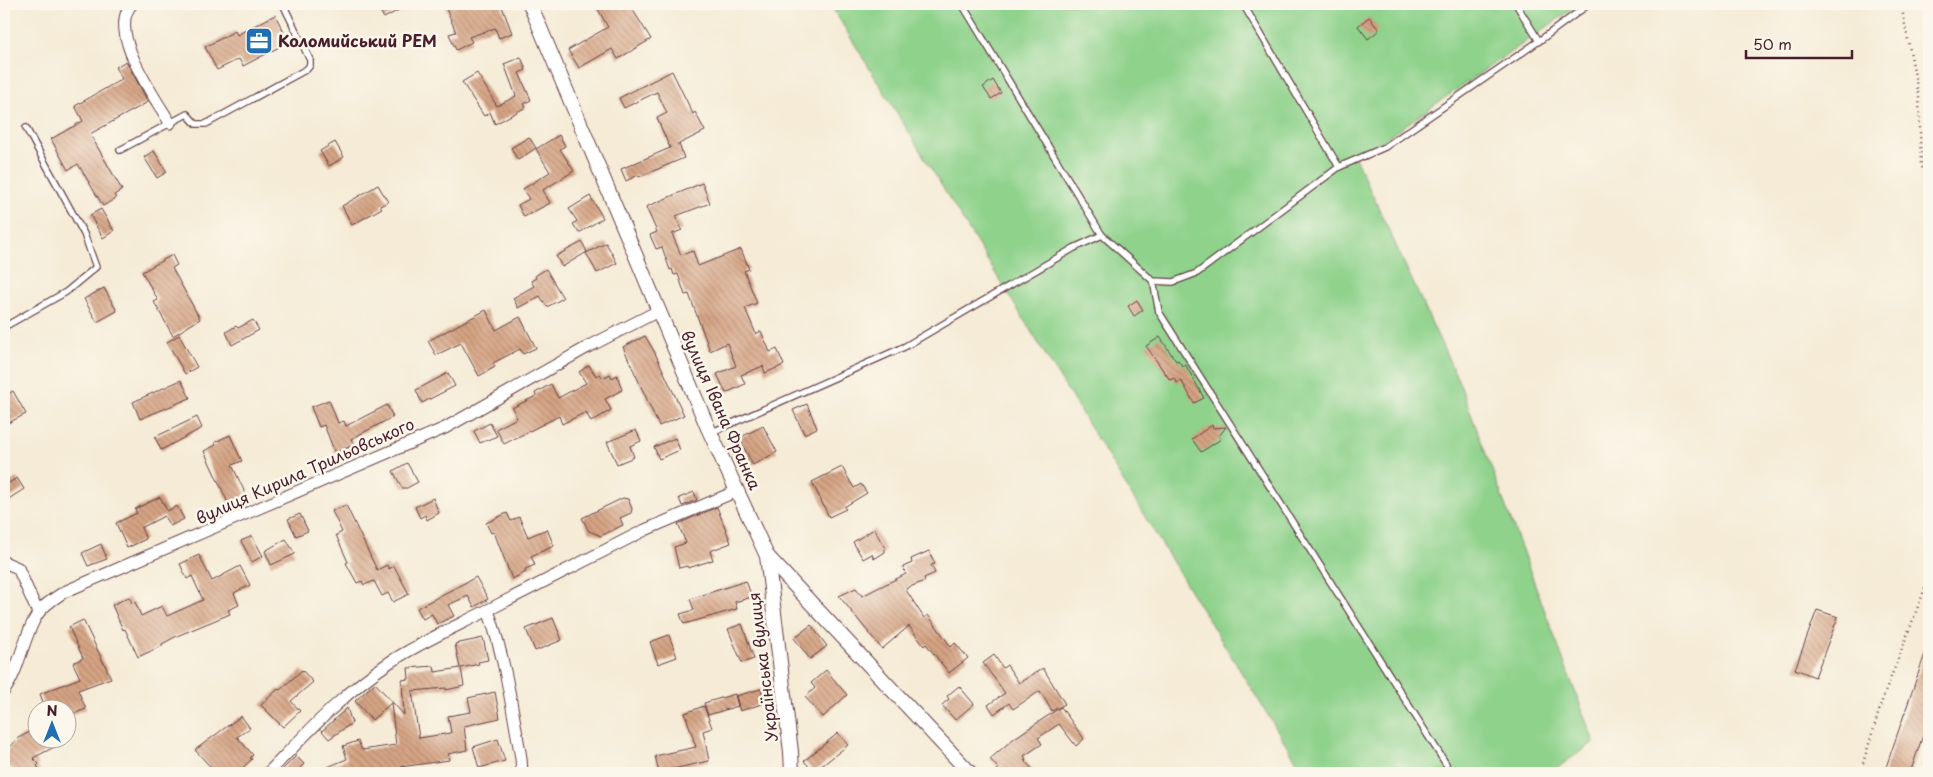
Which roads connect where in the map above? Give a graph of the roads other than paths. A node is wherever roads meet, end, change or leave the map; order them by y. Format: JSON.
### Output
{"nodes":[{"id":1,"x":132,"y":4,"type":"edge"},
{"id":2,"x":283,"y":4,"type":"edge"},
{"id":3,"x":530,"y":4,"type":"edge"},
{"id":4,"x":962,"y":4,"type":"edge"},
{"id":5,"x":1243,"y":4,"type":"edge"},
{"id":6,"x":1516,"y":4,"type":"edge"},
{"id":7,"x":1589,"y":4,"type":"edge"},
{"id":8,"x":1540,"y":41,"type":"junction"},
{"id":9,"x":170,"y":123,"type":"junction"},
{"id":10,"x":26,"y":128,"type":"dead end"},
{"id":11,"x":120,"y":150,"type":"dead end"},
{"id":12,"x":1340,"y":167,"type":"junction"},
{"id":13,"x":1102,"y":235,"type":"junction"},
{"id":14,"x":1153,"y":281,"type":"junction"},
{"id":15,"x":658,"y":311,"type":"junction"},
{"id":16,"x":4,"y":327,"type":"edge"},
{"id":17,"x":710,"y":433,"type":"junction"},
{"id":18,"x":737,"y":491,"type":"junction"},
{"id":19,"x":767,"y":556,"type":"junction"},
{"id":20,"x":4,"y":562,"type":"edge"},
{"id":21,"x":488,"y":610,"type":"junction"},
{"id":22,"x":38,"y":613,"type":"junction"},
{"id":23,"x":4,"y":691,"type":"edge"},
{"id":24,"x":1446,"y":764,"type":"dead end"},
{"id":25,"x":268,"y":773,"type":"edge"},
{"id":26,"x":522,"y":773,"type":"edge"},
{"id":27,"x":792,"y":773,"type":"edge"},
{"id":28,"x":970,"y":773,"type":"edge"}],
"edges":[{"from":1,"to":9,"type":"street"},
{"from":2,"to":9,"type":"lane"},
{"from":3,"to":15,"type":"street","name":"вулиця Івана Франка"},
{"from":4,"to":13,"type":"lane"},
{"from":5,"to":12,"type":"lane"},
{"from":6,"to":8,"type":"lane"},
{"from":7,"to":8,"type":"lane"},
{"from":8,"to":12,"type":"lane"},
{"from":9,"to":11,"type":"lane"},
{"from":10,"to":16,"type":"lane"},
{"from":12,"to":14,"type":"lane"},
{"from":13,"to":14,"type":"lane"},
{"from":13,"to":17,"type":"lane"},
{"from":14,"to":24,"type":"lane"},
{"from":15,"to":17,"type":"street","name":"вулиця Івана Франка"},
{"from":15,"to":22,"type":"street","name":"вулиця Кирила Трильовського"},
{"from":17,"to":18,"type":"street","name":"вулиця Івана Франка"},
{"from":18,"to":19,"type":"street","name":"вулиця Івана Франка"},
{"from":18,"to":21,"type":"street"},
{"from":19,"to":27,"type":"street","name":"Українська вулиця"},
{"from":19,"to":28,"type":"street","name":"вулиця Івана Франка"},
{"from":20,"to":22,"type":"street"},
{"from":21,"to":25,"type":"street"},
{"from":21,"to":26,"type":"street"},
{"from":22,"to":23,"type":"street","name":"вулиця Кирила Трильовського"}]}
